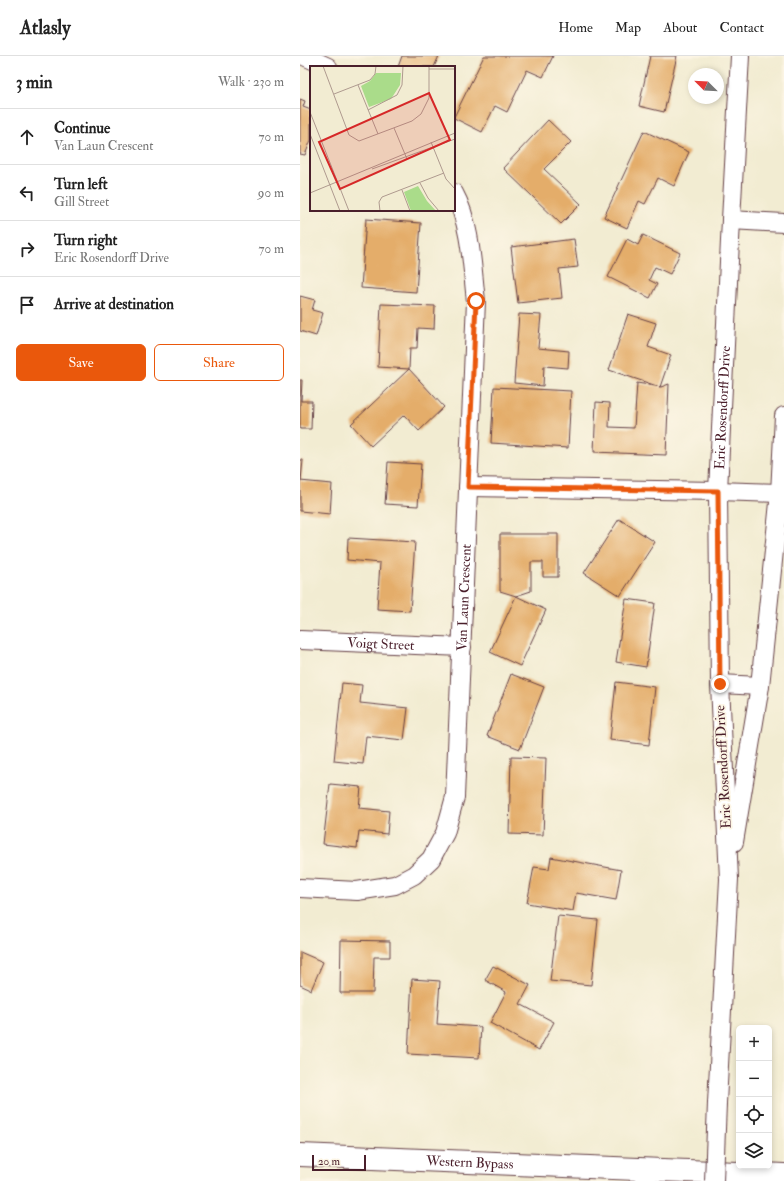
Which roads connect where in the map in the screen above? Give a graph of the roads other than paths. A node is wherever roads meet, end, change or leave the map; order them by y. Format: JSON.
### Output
{"nodes":[{"id":1,"x":304,"y":56,"type":"edge"},
{"id":2,"x":738,"y":61,"type":"edge"},
{"id":3,"x":326,"y":66,"type":"edge"},
{"id":4,"x":455,"y":195,"type":"edge"},
{"id":5,"x":731,"y":220,"type":"junction"},
{"id":6,"x":784,"y":223,"type":"edge"},
{"id":7,"x":784,"y":416,"type":"edge"},
{"id":8,"x":468,"y":487,"type":"junction"},
{"id":9,"x":718,"y":491,"type":"junction"},
{"id":10,"x":780,"y":493,"type":"junction"},
{"id":11,"x":300,"y":640,"type":"edge"},
{"id":12,"x":462,"y":647,"type":"junction"},
{"id":13,"x":720,"y":684,"type":"junction"},
{"id":14,"x":760,"y":686,"type":"junction"},
{"id":15,"x":729,"y":879,"type":"junction"},
{"id":16,"x":300,"y":888,"type":"edge"},
{"id":17,"x":300,"y":1155,"type":"edge"},
{"id":18,"x":784,"y":1175,"type":"edge"},
{"id":19,"x":714,"y":1181,"type":"edge"}],
"edges":[{"from":1,"to":3,"type":"street"},
{"from":2,"to":5,"type":"street","name":"Eric Rosendorff Drive"},
{"from":4,"to":8,"type":"street","name":"Van Laun Crescent"},
{"from":5,"to":6,"type":"street"},
{"from":5,"to":9,"type":"street","name":"Eric Rosendorff Drive"},
{"from":7,"to":10,"type":"street","name":"Eric Rosendorff Drive"},
{"from":8,"to":9,"type":"street"},
{"from":8,"to":12,"type":"street","name":"Van Laun Crescent"},
{"from":9,"to":10,"type":"street"},
{"from":9,"to":13,"type":"street","name":"Eric Rosendorff Drive"},
{"from":10,"to":14,"type":"street","name":"Eric Rosendorff Drive"},
{"from":11,"to":12,"type":"street","name":"Voigt Street"},
{"from":12,"to":16,"type":"street","name":"Van Laun Crescent"},
{"from":13,"to":14,"type":"street"},
{"from":13,"to":15,"type":"street","name":"Eric Rosendorff Drive"},
{"from":14,"to":15,"type":"street","name":"Eric Rosendorff Drive"},
{"from":15,"to":19,"type":"street","name":"Eric Rosendorff Drive","bridge":true},
{"from":17,"to":18,"type":"highway","name":"Western Bypass"}]}
